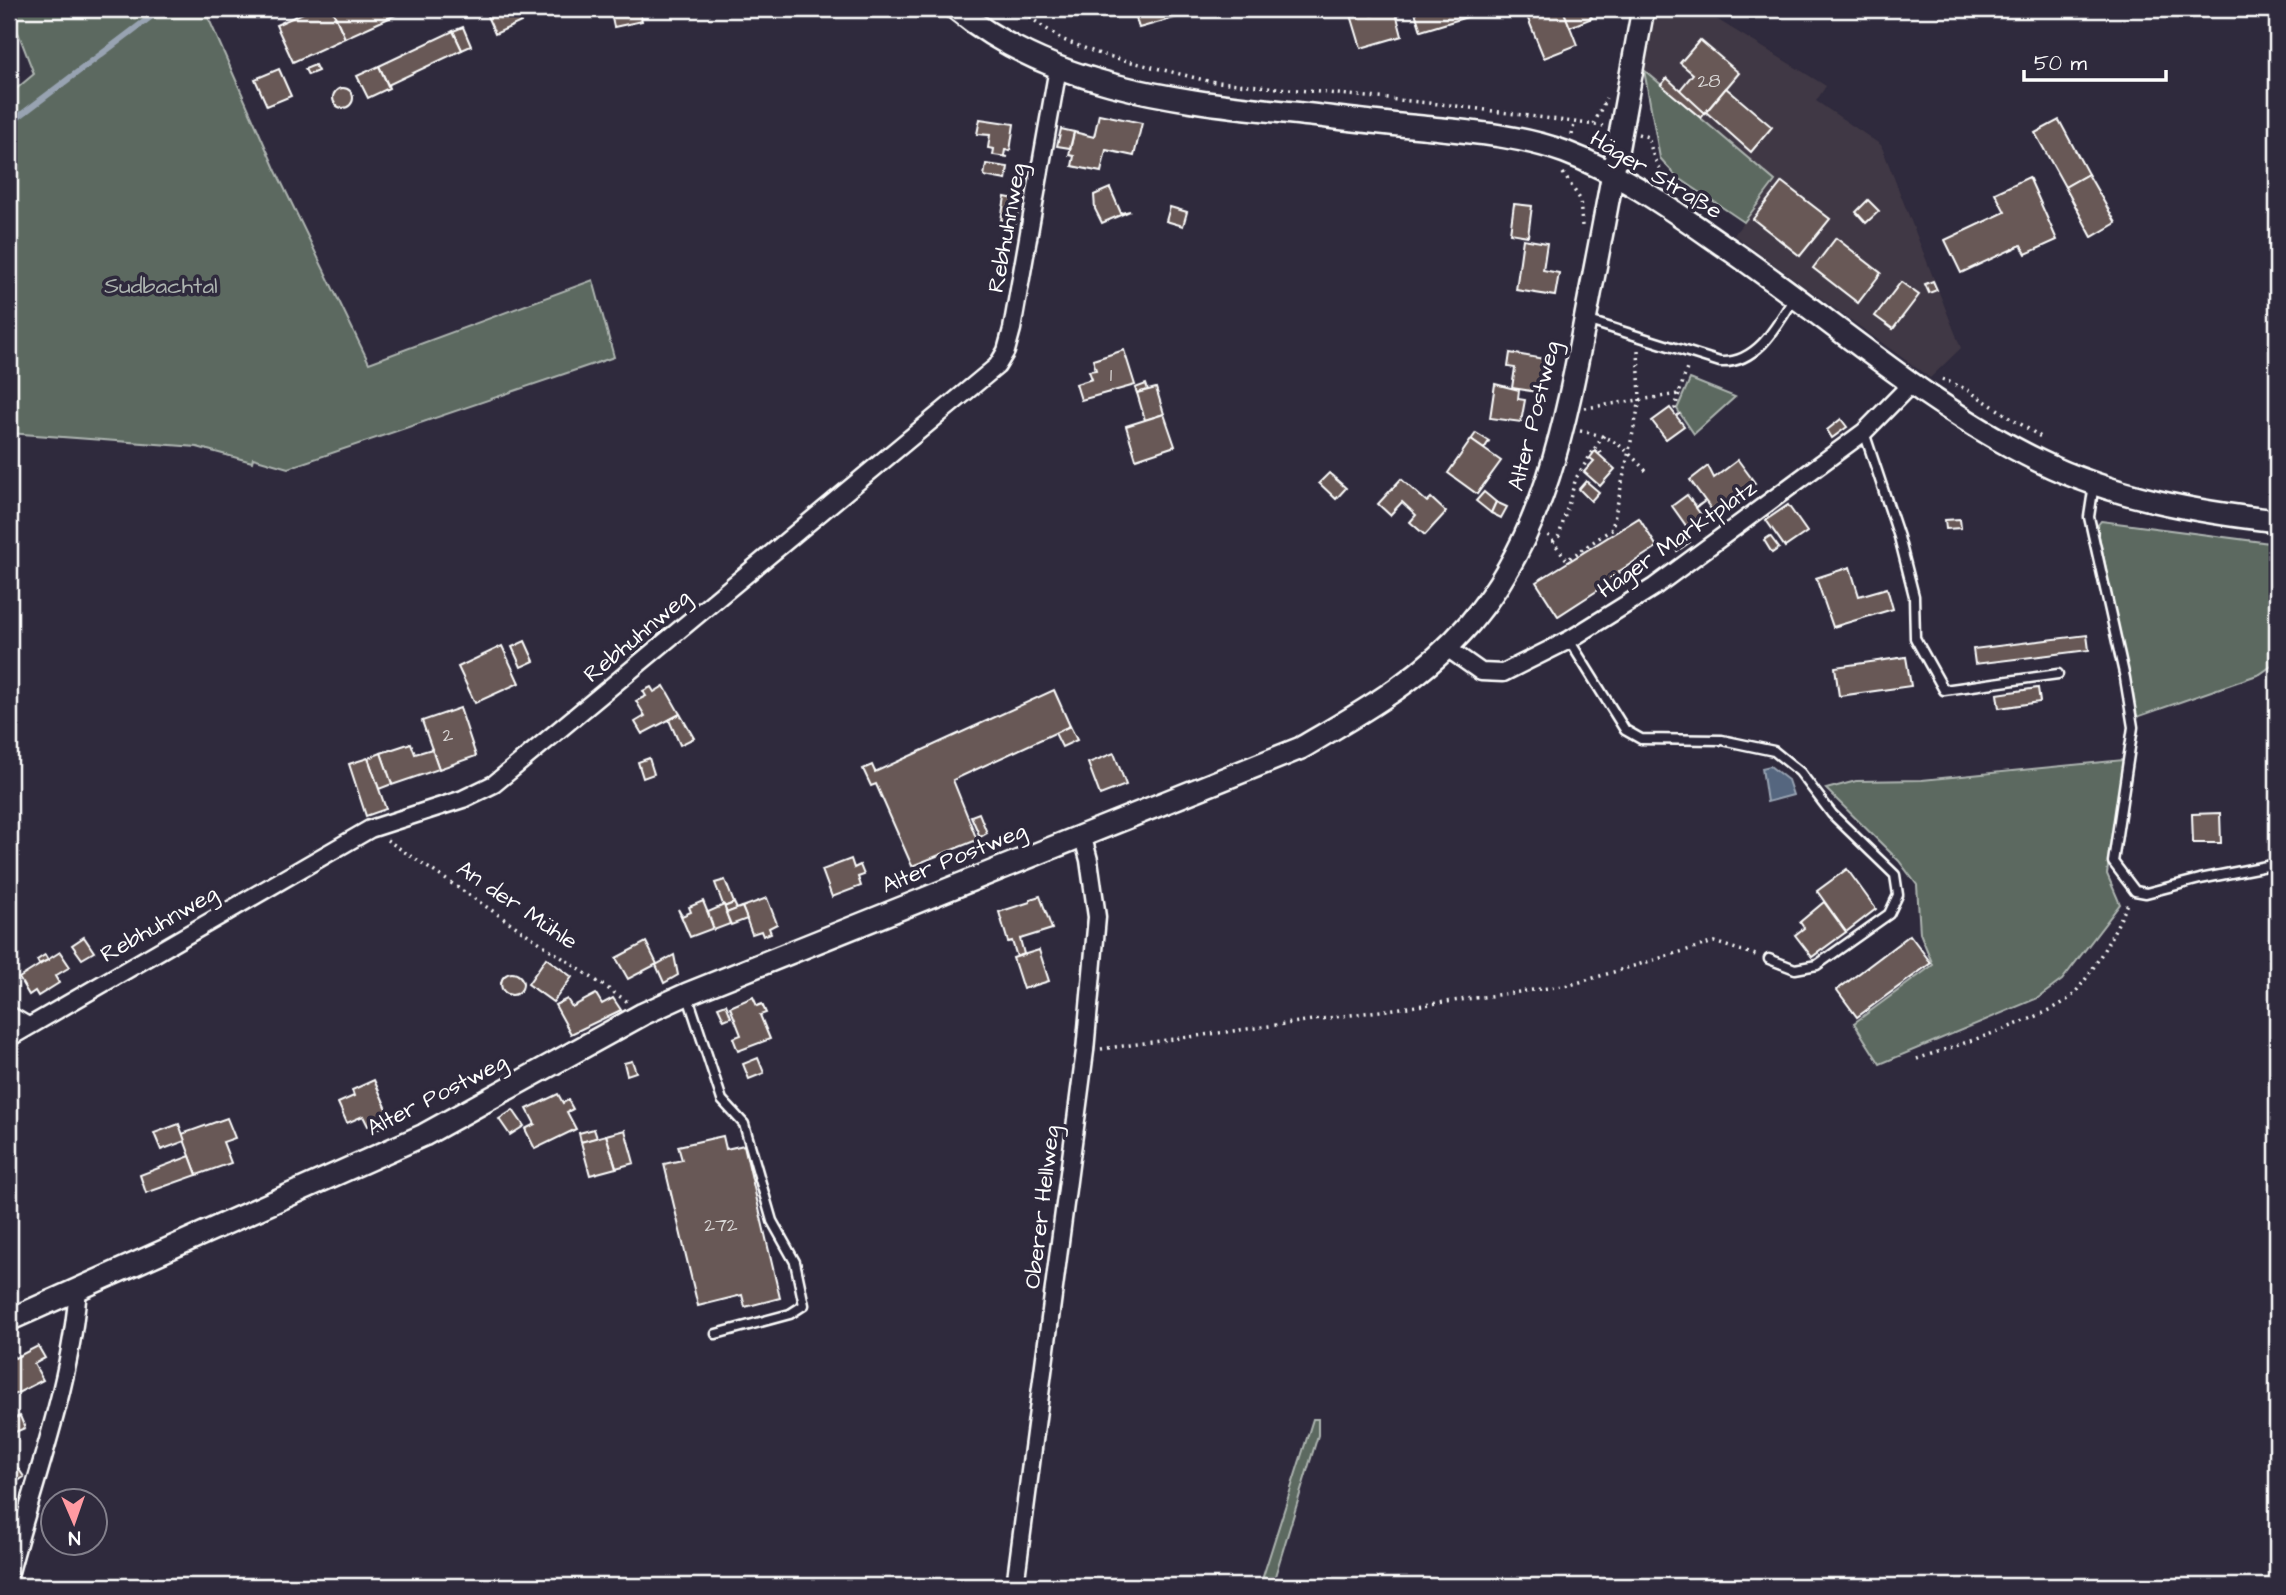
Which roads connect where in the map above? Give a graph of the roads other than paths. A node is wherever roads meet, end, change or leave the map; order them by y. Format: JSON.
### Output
{"nodes":[{"id":1,"x":956,"y":9,"type":"edge"},
{"id":2,"x":1643,"y":9,"type":"edge"},
{"id":3,"x":1058,"y":68,"type":"junction"},
{"id":4,"x":1613,"y":175,"type":"junction"},
{"id":5,"x":1796,"y":295,"type":"junction"},
{"id":6,"x":1585,"y":320,"type":"junction"},
{"id":7,"x":1913,"y":382,"type":"junction"},
{"id":8,"x":1864,"y":432,"type":"junction"},
{"id":9,"x":2094,"y":484,"type":"junction"},
{"id":10,"x":2277,"y":521,"type":"edge"},
{"id":11,"x":1569,"y":640,"type":"junction"},
{"id":12,"x":1447,"y":648,"type":"junction"},
{"id":13,"x":2058,"y":674,"type":"dead end"},
{"id":14,"x":1082,"y":834,"type":"junction"},
{"id":15,"x":2277,"y":864,"type":"edge"},
{"id":16,"x":1769,"y":960,"type":"road end"},
{"id":17,"x":687,"y":994,"type":"junction"},
{"id":18,"x":9,"y":1015,"type":"edge"},
{"id":19,"x":28,"y":1026,"type":"junction"},
{"id":20,"x":9,"y":1038,"type":"edge"},
{"id":21,"x":78,"y":1287,"type":"junction"},
{"id":22,"x":9,"y":1321,"type":"edge"},
{"id":23,"x":716,"y":1334,"type":"dead end"},
{"id":24,"x":9,"y":1576,"type":"edge"},
{"id":25,"x":1015,"y":1586,"type":"edge"}],
"edges":[{"from":1,"to":3,"type":"street","name":"Häger Straße"},
{"from":2,"to":4,"type":"street","name":"Alter Postweg"},
{"from":3,"to":4,"type":"street","name":"Häger Straße"},
{"from":3,"to":19,"type":"street","name":"Rebhuhnweg"},
{"from":4,"to":5,"type":"street","name":"Häger Straße"},
{"from":4,"to":6,"type":"street","name":"Alter Postweg"},
{"from":5,"to":6,"type":"lane"},
{"from":5,"to":7,"type":"street","name":"Häger Straße"},
{"from":6,"to":12,"type":"street","name":"Alter Postweg"},
{"from":7,"to":8,"type":"street","name":"Häger Marktplatz"},
{"from":7,"to":9,"type":"street","name":"Häger Straße"},
{"from":8,"to":11,"type":"street","name":"Häger Marktplatz"},
{"from":8,"to":13,"type":"lane"},
{"from":9,"to":10,"type":"street","name":"Häger Straße"},
{"from":9,"to":15,"type":"lane"},
{"from":11,"to":12,"type":"street","name":"Häger Marktplatz"},
{"from":11,"to":16,"type":"lane"},
{"from":12,"to":14,"type":"street","name":"Alter Postweg"},
{"from":14,"to":17,"type":"street","name":"Alter Postweg"},
{"from":14,"to":25,"type":"street","name":"Oberer Hellweg"},
{"from":17,"to":21,"type":"street","name":"Alter Postweg"},
{"from":17,"to":23,"type":"lane"},
{"from":18,"to":19,"type":"street"},
{"from":19,"to":20,"type":"street","name":"Rebhuhnweg"},
{"from":21,"to":22,"type":"street","name":"Alter Postweg"},
{"from":21,"to":24,"type":"street"}]}
